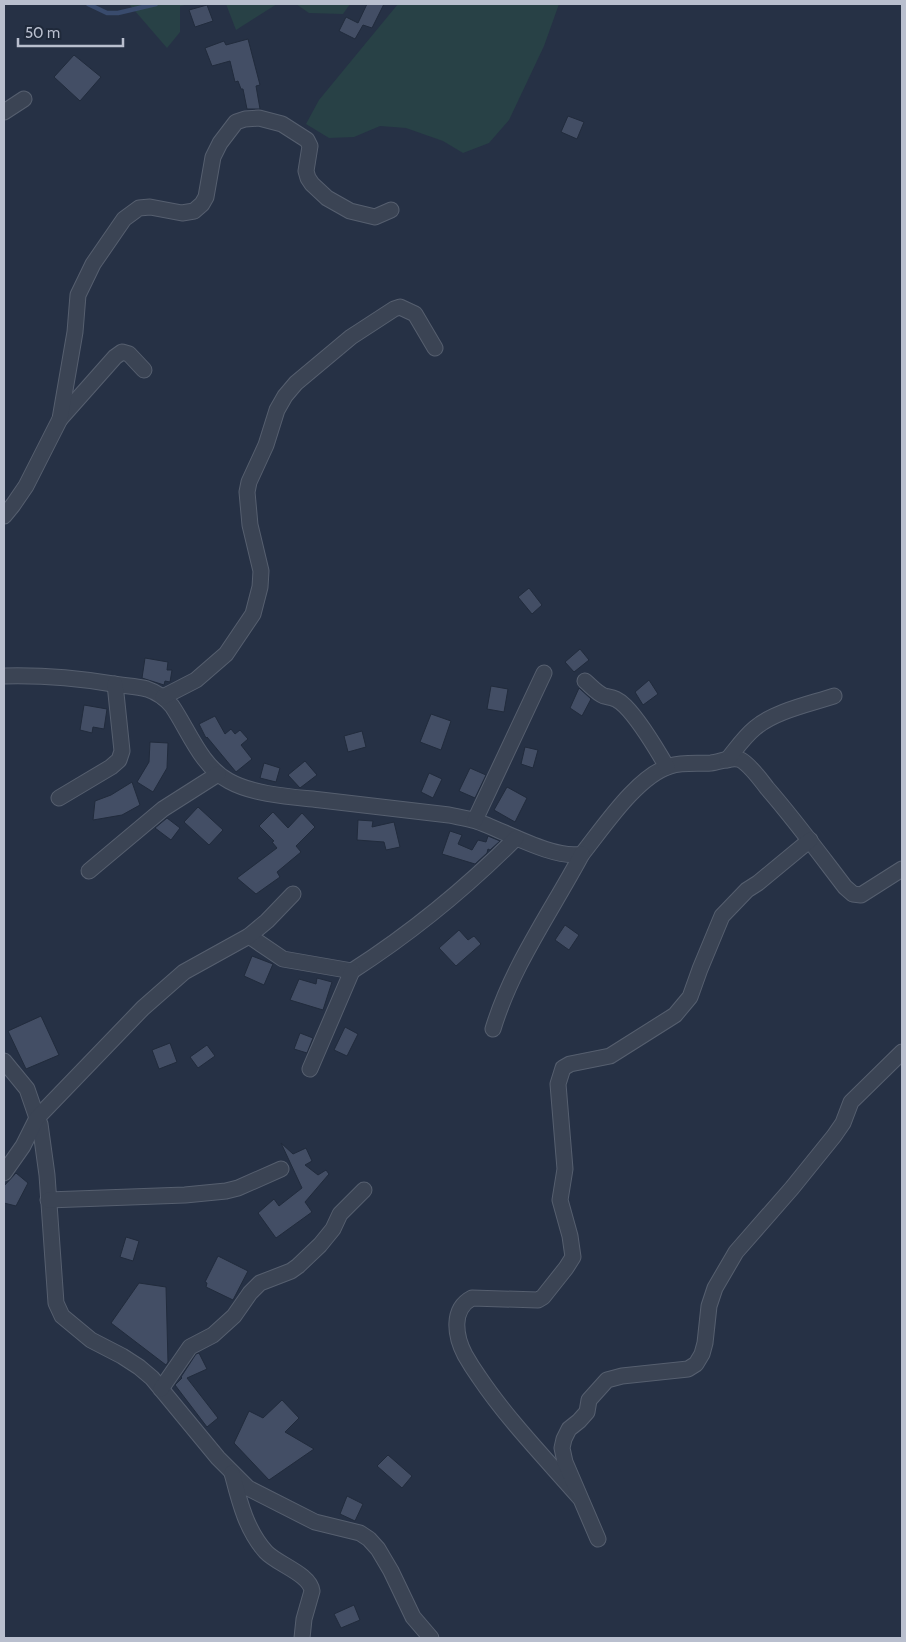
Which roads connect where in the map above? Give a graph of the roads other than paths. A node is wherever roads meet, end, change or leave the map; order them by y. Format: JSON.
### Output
{"nodes":[{"id":1,"x":24,"y":99,"type":"dead end"},
{"id":2,"x":4,"y":112,"type":"edge"},
{"id":3,"x":391,"y":210,"type":"dead end"},
{"id":4,"x":436,"y":348,"type":"dead end"},
{"id":5,"x":144,"y":370,"type":"dead end"},
{"id":6,"x":60,"y":419,"type":"junction"},
{"id":7,"x":4,"y":516,"type":"edge"},
{"id":8,"x":544,"y":673,"type":"dead end"},
{"id":9,"x":4,"y":676,"type":"edge"},
{"id":10,"x":585,"y":682,"type":"dead end"},
{"id":11,"x":115,"y":684,"type":"junction"},
{"id":12,"x":834,"y":696,"type":"dead end"},
{"id":13,"x":163,"y":698,"type":"junction"},
{"id":14,"x":727,"y":760,"type":"junction"},
{"id":15,"x":668,"y":767,"type":"junction"},
{"id":16,"x":218,"y":774,"type":"junction"},
{"id":17,"x":58,"y":798,"type":"dead end"},
{"id":18,"x":475,"y":820,"type":"junction"},
{"id":19,"x":516,"y":838,"type":"junction"},
{"id":20,"x":810,"y":840,"type":"junction"},
{"id":21,"x":582,"y":854,"type":"junction"},
{"id":22,"x":902,"y":869,"type":"edge"},
{"id":23,"x":89,"y":871,"type":"dead end"},
{"id":24,"x":293,"y":894,"type":"dead end"},
{"id":25,"x":249,"y":936,"type":"junction"},
{"id":26,"x":352,"y":971,"type":"junction"},
{"id":27,"x":493,"y":1029,"type":"dead end"},
{"id":28,"x":902,"y":1052,"type":"edge"},
{"id":29,"x":4,"y":1061,"type":"edge"},
{"id":30,"x":310,"y":1069,"type":"dead end"},
{"id":31,"x":36,"y":1118,"type":"junction"},
{"id":32,"x":281,"y":1169,"type":"dead end"},
{"id":33,"x":4,"y":1173,"type":"edge"},
{"id":34,"x":364,"y":1190,"type":"dead end"},
{"id":35,"x":48,"y":1200,"type":"junction"},
{"id":36,"x":161,"y":1389,"type":"junction"},
{"id":37,"x":232,"y":1473,"type":"junction"},
{"id":38,"x":579,"y":1497,"type":"junction"},
{"id":39,"x":598,"y":1539,"type":"dead end"},
{"id":40,"x":302,"y":1638,"type":"edge"},
{"id":41,"x":431,"y":1638,"type":"edge"}],
"edges":[{"from":1,"to":2,"type":"street"},
{"from":3,"to":6,"type":"street"},
{"from":4,"to":13,"type":"street"},
{"from":5,"to":6,"type":"street"},
{"from":6,"to":7,"type":"street"},
{"from":8,"to":18,"type":"street"},
{"from":9,"to":11,"type":"street"},
{"from":10,"to":15,"type":"street"},
{"from":11,"to":13,"type":"street"},
{"from":11,"to":17,"type":"street"},
{"from":12,"to":14,"type":"street"},
{"from":13,"to":16,"type":"street"},
{"from":14,"to":15,"type":"street"},
{"from":14,"to":20,"type":"street"},
{"from":15,"to":21,"type":"street"},
{"from":16,"to":18,"type":"street"},
{"from":16,"to":23,"type":"street"},
{"from":18,"to":19,"type":"street"},
{"from":19,"to":21,"type":"street"},
{"from":19,"to":26,"type":"street"},
{"from":20,"to":22,"type":"street"},
{"from":20,"to":38,"type":"street"},
{"from":21,"to":27,"type":"street"},
{"from":24,"to":25,"type":"street"},
{"from":25,"to":26,"type":"street"},
{"from":25,"to":31,"type":"street"},
{"from":26,"to":30,"type":"street"},
{"from":28,"to":38,"type":"street"},
{"from":29,"to":31,"type":"street"},
{"from":31,"to":33,"type":"street"},
{"from":31,"to":35,"type":"street"},
{"from":32,"to":35,"type":"street"},
{"from":34,"to":36,"type":"street"},
{"from":35,"to":36,"type":"street"},
{"from":36,"to":37,"type":"street"},
{"from":37,"to":40,"type":"street"},
{"from":37,"to":41,"type":"street"},
{"from":38,"to":39,"type":"street"}]}
